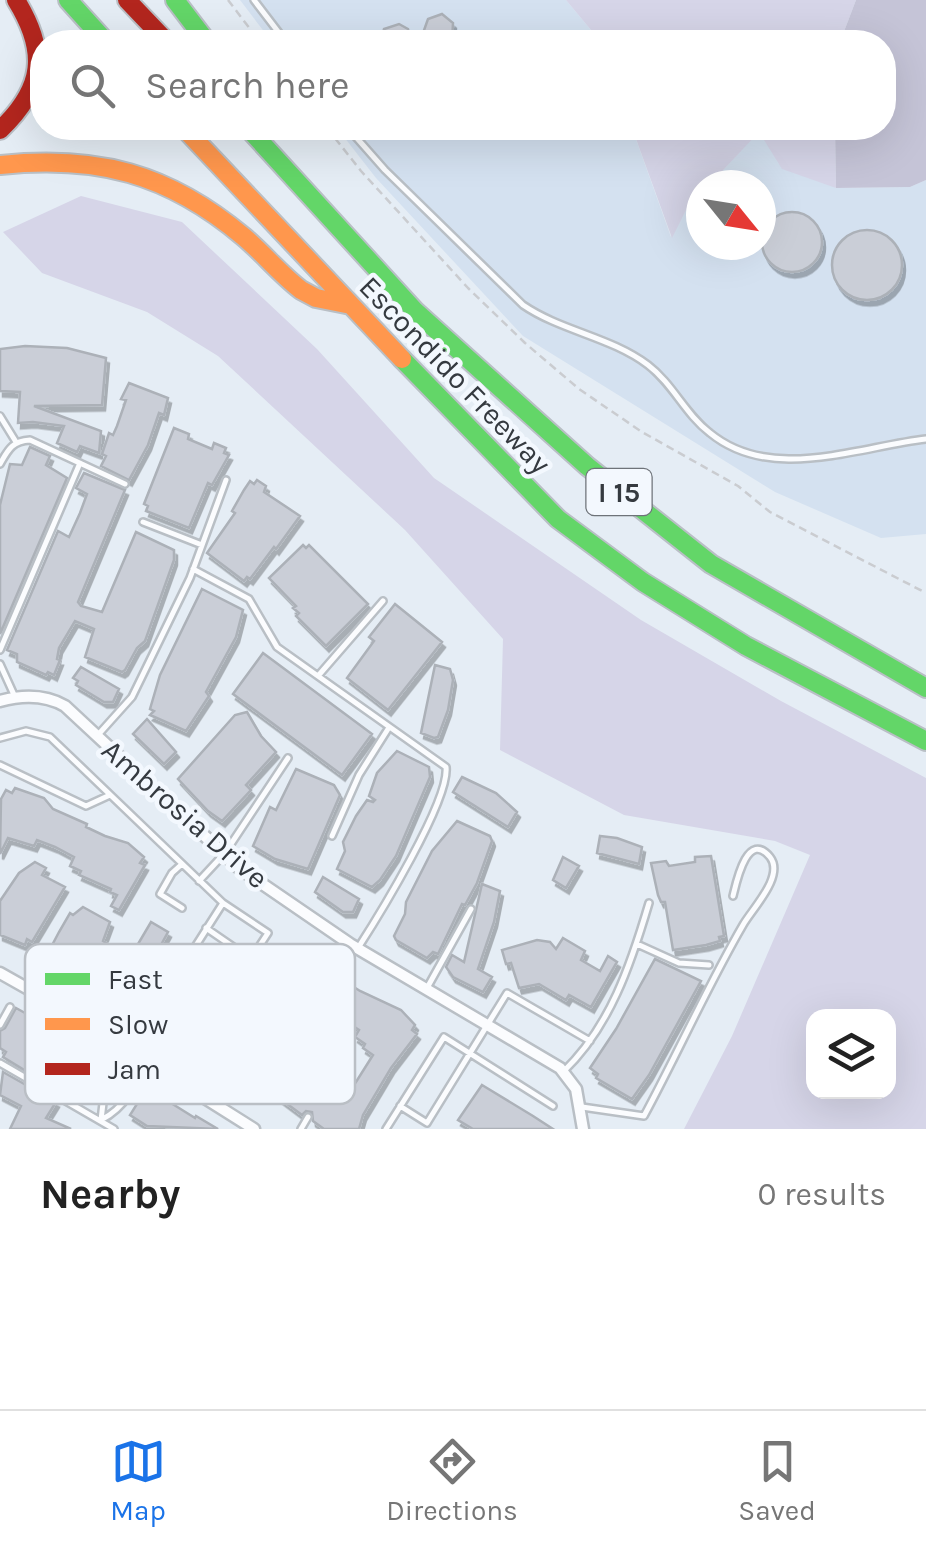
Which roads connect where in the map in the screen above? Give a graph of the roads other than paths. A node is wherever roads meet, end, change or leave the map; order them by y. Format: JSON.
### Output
{"nodes":[{"id":1,"x":16,"y":0,"type":"edge"},
{"id":2,"x":68,"y":0,"type":"edge"},
{"id":3,"x":127,"y":0,"type":"edge"},
{"id":4,"x":174,"y":0,"type":"edge"},
{"id":5,"x":254,"y":0,"type":"edge"},
{"id":6,"x":31,"y":30,"type":"edge"},
{"id":7,"x":95,"y":30,"type":"edge"},
{"id":8,"x":156,"y":30,"type":"edge"},
{"id":9,"x":197,"y":30,"type":"edge"},
{"id":10,"x":277,"y":30,"type":"edge"},
{"id":11,"x":30,"y":93,"type":"edge"},
{"id":12,"x":0,"y":130,"type":"edge"},
{"id":13,"x":195,"y":140,"type":"edge"},
{"id":14,"x":259,"y":140,"type":"edge"},
{"id":15,"x":265,"y":140,"type":"edge"},
{"id":16,"x":359,"y":140,"type":"edge"},
{"id":17,"x":269,"y":150,"type":"junction"},
{"id":18,"x":0,"y":165,"type":"edge"},
{"id":19,"x":348,"y":304,"type":"junction"},
{"id":20,"x":0,"y":416,"type":"edge"},
{"id":21,"x":926,"y":440,"type":"edge"},
{"id":22,"x":16,"y":442,"type":"junction"},
{"id":23,"x":80,"y":463,"type":"junction"},
{"id":24,"x":0,"y":464,"type":"edge"},
{"id":25,"x":226,"y":480,"type":"dead end"},
{"id":26,"x":125,"y":484,"type":"dead end"},
{"id":27,"x":144,"y":522,"type":"dead end"},
{"id":28,"x":202,"y":545,"type":"junction"},
{"id":29,"x":193,"y":569,"type":"junction"},
{"id":30,"x":383,"y":601,"type":"dead end"},
{"id":31,"x":0,"y":650,"type":"edge"},
{"id":32,"x":0,"y":664,"type":"edge"},
{"id":33,"x":318,"y":676,"type":"junction"},
{"id":34,"x":926,"y":688,"type":"edge"},
{"id":35,"x":15,"y":696,"type":"junction"},
{"id":36,"x":0,"y":701,"type":"edge"},
{"id":37,"x":388,"y":729,"type":"junction"},
{"id":38,"x":97,"y":736,"type":"junction"},
{"id":39,"x":0,"y":738,"type":"edge"},
{"id":40,"x":926,"y":741,"type":"edge"},
{"id":41,"x":288,"y":758,"type":"dead end"},
{"id":42,"x":0,"y":765,"type":"edge"},
{"id":43,"x":110,"y":795,"type":"junction"},
{"id":44,"x":332,"y":836,"type":"dead end"},
{"id":45,"x":225,"y":853,"type":"junction"},
{"id":46,"x":182,"y":864,"type":"junction"},
{"id":47,"x":199,"y":881,"type":"junction"},
{"id":48,"x":733,"y":896,"type":"dead end"},
{"id":49,"x":223,"y":903,"type":"junction"},
{"id":50,"x":648,"y":903,"type":"dead end"},
{"id":51,"x":182,"y":908,"type":"dead end"},
{"id":52,"x":470,"y":909,"type":"dead end"},
{"id":53,"x":206,"y":928,"type":"junction"},
{"id":54,"x":196,"y":944,"type":"edge"},
{"id":55,"x":229,"y":944,"type":"edge"},
{"id":56,"x":261,"y":944,"type":"edge"},
{"id":57,"x":352,"y":944,"type":"edge"},
{"id":58,"x":637,"y":944,"type":"junction"},
{"id":59,"x":355,"y":946,"type":"edge"},
{"id":60,"x":358,"y":948,"type":"junction"},
{"id":61,"x":708,"y":965,"type":"dead end"},
{"id":62,"x":0,"y":973,"type":"edge"},
{"id":63,"x":25,"y":987,"type":"edge"},
{"id":64,"x":427,"y":988,"type":"junction"},
{"id":65,"x":10,"y":1007,"type":"dead end"},
{"id":66,"x":488,"y":1024,"type":"junction"},
{"id":67,"x":0,"y":1025,"type":"edge"},
{"id":68,"x":590,"y":1040,"type":"junction"},
{"id":69,"x":471,"y":1054,"type":"junction"},
{"id":70,"x":0,"y":1063,"type":"edge"},
{"id":71,"x":563,"y":1072,"type":"junction"},
{"id":72,"x":25,"y":1077,"type":"edge"},
{"id":73,"x":73,"y":1104,"type":"edge"},
{"id":74,"x":104,"y":1104,"type":"edge"},
{"id":75,"x":122,"y":1104,"type":"edge"},
{"id":76,"x":212,"y":1104,"type":"edge"},
{"id":77,"x":400,"y":1106,"type":"junction"},
{"id":78,"x":553,"y":1106,"type":"dead end"},
{"id":79,"x":582,"y":1107,"type":"junction"},
{"id":80,"x":308,"y":1117,"type":"dead end"},
{"id":81,"x":101,"y":1120,"type":"junction"},
{"id":82,"x":114,"y":1129,"type":"edge"},
{"id":83,"x":252,"y":1129,"type":"edge"},
{"id":84,"x":300,"y":1129,"type":"edge"},
{"id":85,"x":386,"y":1129,"type":"edge"},
{"id":86,"x":583,"y":1129,"type":"edge"}],
"edges":[{"from":1,"to":6,"type":"highway"},
{"from":2,"to":7,"type":"highway"},
{"from":3,"to":8,"type":"highway"},
{"from":4,"to":9,"type":"highway"},
{"from":5,"to":10,"type":"lane"},
{"from":11,"to":12,"type":"highway"},
{"from":13,"to":19,"type":"highway","name":"Escondido Freeway","number":"I 15"},
{"from":14,"to":17,"type":"highway","name":"Escondido Freeway","number":"I 15"},
{"from":15,"to":17,"type":"highway"},
{"from":16,"to":21,"type":"lane"},
{"from":17,"to":34,"type":"highway","name":"Escondido Freeway","number":"I 15"},
{"from":18,"to":19,"type":"highway"},
{"from":19,"to":40,"type":"highway","name":"Escondido Freeway","number":"I 15"},
{"from":20,"to":22,"type":"lane"},
{"from":22,"to":23,"type":"lane"},
{"from":22,"to":24,"type":"lane"},
{"from":23,"to":26,"type":"lane"},
{"from":23,"to":31,"type":"lane"},
{"from":25,"to":28,"type":"lane"},
{"from":27,"to":28,"type":"lane"},
{"from":28,"to":29,"type":"lane"},
{"from":29,"to":33,"type":"lane"},
{"from":29,"to":38,"type":"lane"},
{"from":30,"to":33,"type":"lane"},
{"from":32,"to":35,"type":"lane"},
{"from":33,"to":37,"type":"lane"},
{"from":35,"to":36,"type":"street"},
{"from":35,"to":38,"type":"street","name":"Ambrosia Drive"},
{"from":37,"to":44,"type":"lane"},
{"from":37,"to":60,"type":"lane"},
{"from":38,"to":45,"type":"street","name":"Ambrosia Drive"},
{"from":39,"to":43,"type":"lane"},
{"from":41,"to":45,"type":"lane"},
{"from":42,"to":43,"type":"lane"},
{"from":43,"to":46,"type":"lane"},
{"from":45,"to":47,"type":"lane"},
{"from":45,"to":57,"type":"street","name":"Ambrosia Drive"},
{"from":46,"to":47,"type":"lane"},
{"from":46,"to":51,"type":"lane"},
{"from":47,"to":49,"type":"lane"},
{"from":48,"to":79,"type":"lane"},
{"from":49,"to":53,"type":"lane"},
{"from":49,"to":56,"type":"lane"},
{"from":50,"to":58,"type":"lane"},
{"from":52,"to":64,"type":"lane"},
{"from":53,"to":54,"type":"lane"},
{"from":53,"to":55,"type":"lane"},
{"from":58,"to":61,"type":"lane"},
{"from":58,"to":68,"type":"lane"},
{"from":59,"to":60,"type":"street","name":"Ambrosia Drive"},
{"from":60,"to":64,"type":"street","name":"Ambrosia Drive"},
{"from":62,"to":63,"type":"street"},
{"from":64,"to":66,"type":"street","name":"Ambrosia Drive"},
{"from":65,"to":67,"type":"lane"},
{"from":66,"to":68,"type":"lane"},
{"from":66,"to":69,"type":"lane"},
{"from":66,"to":71,"type":"street","name":"Ambrosia Drive"},
{"from":68,"to":71,"type":"lane"},
{"from":69,"to":77,"type":"lane"},
{"from":69,"to":77,"type":"lane"},
{"from":69,"to":78,"type":"lane"},
{"from":70,"to":72,"type":"lane"},
{"from":71,"to":79,"type":"street","name":"Ambrosia Drive"},
{"from":73,"to":81,"type":"lane"},
{"from":74,"to":81,"type":"lane"},
{"from":75,"to":81,"type":"lane"},
{"from":76,"to":83,"type":"street"},
{"from":77,"to":85,"type":"lane"},
{"from":79,"to":86,"type":"street","name":"Ambrosia Drive"},
{"from":80,"to":84,"type":"lane"},
{"from":81,"to":82,"type":"lane"}]}
